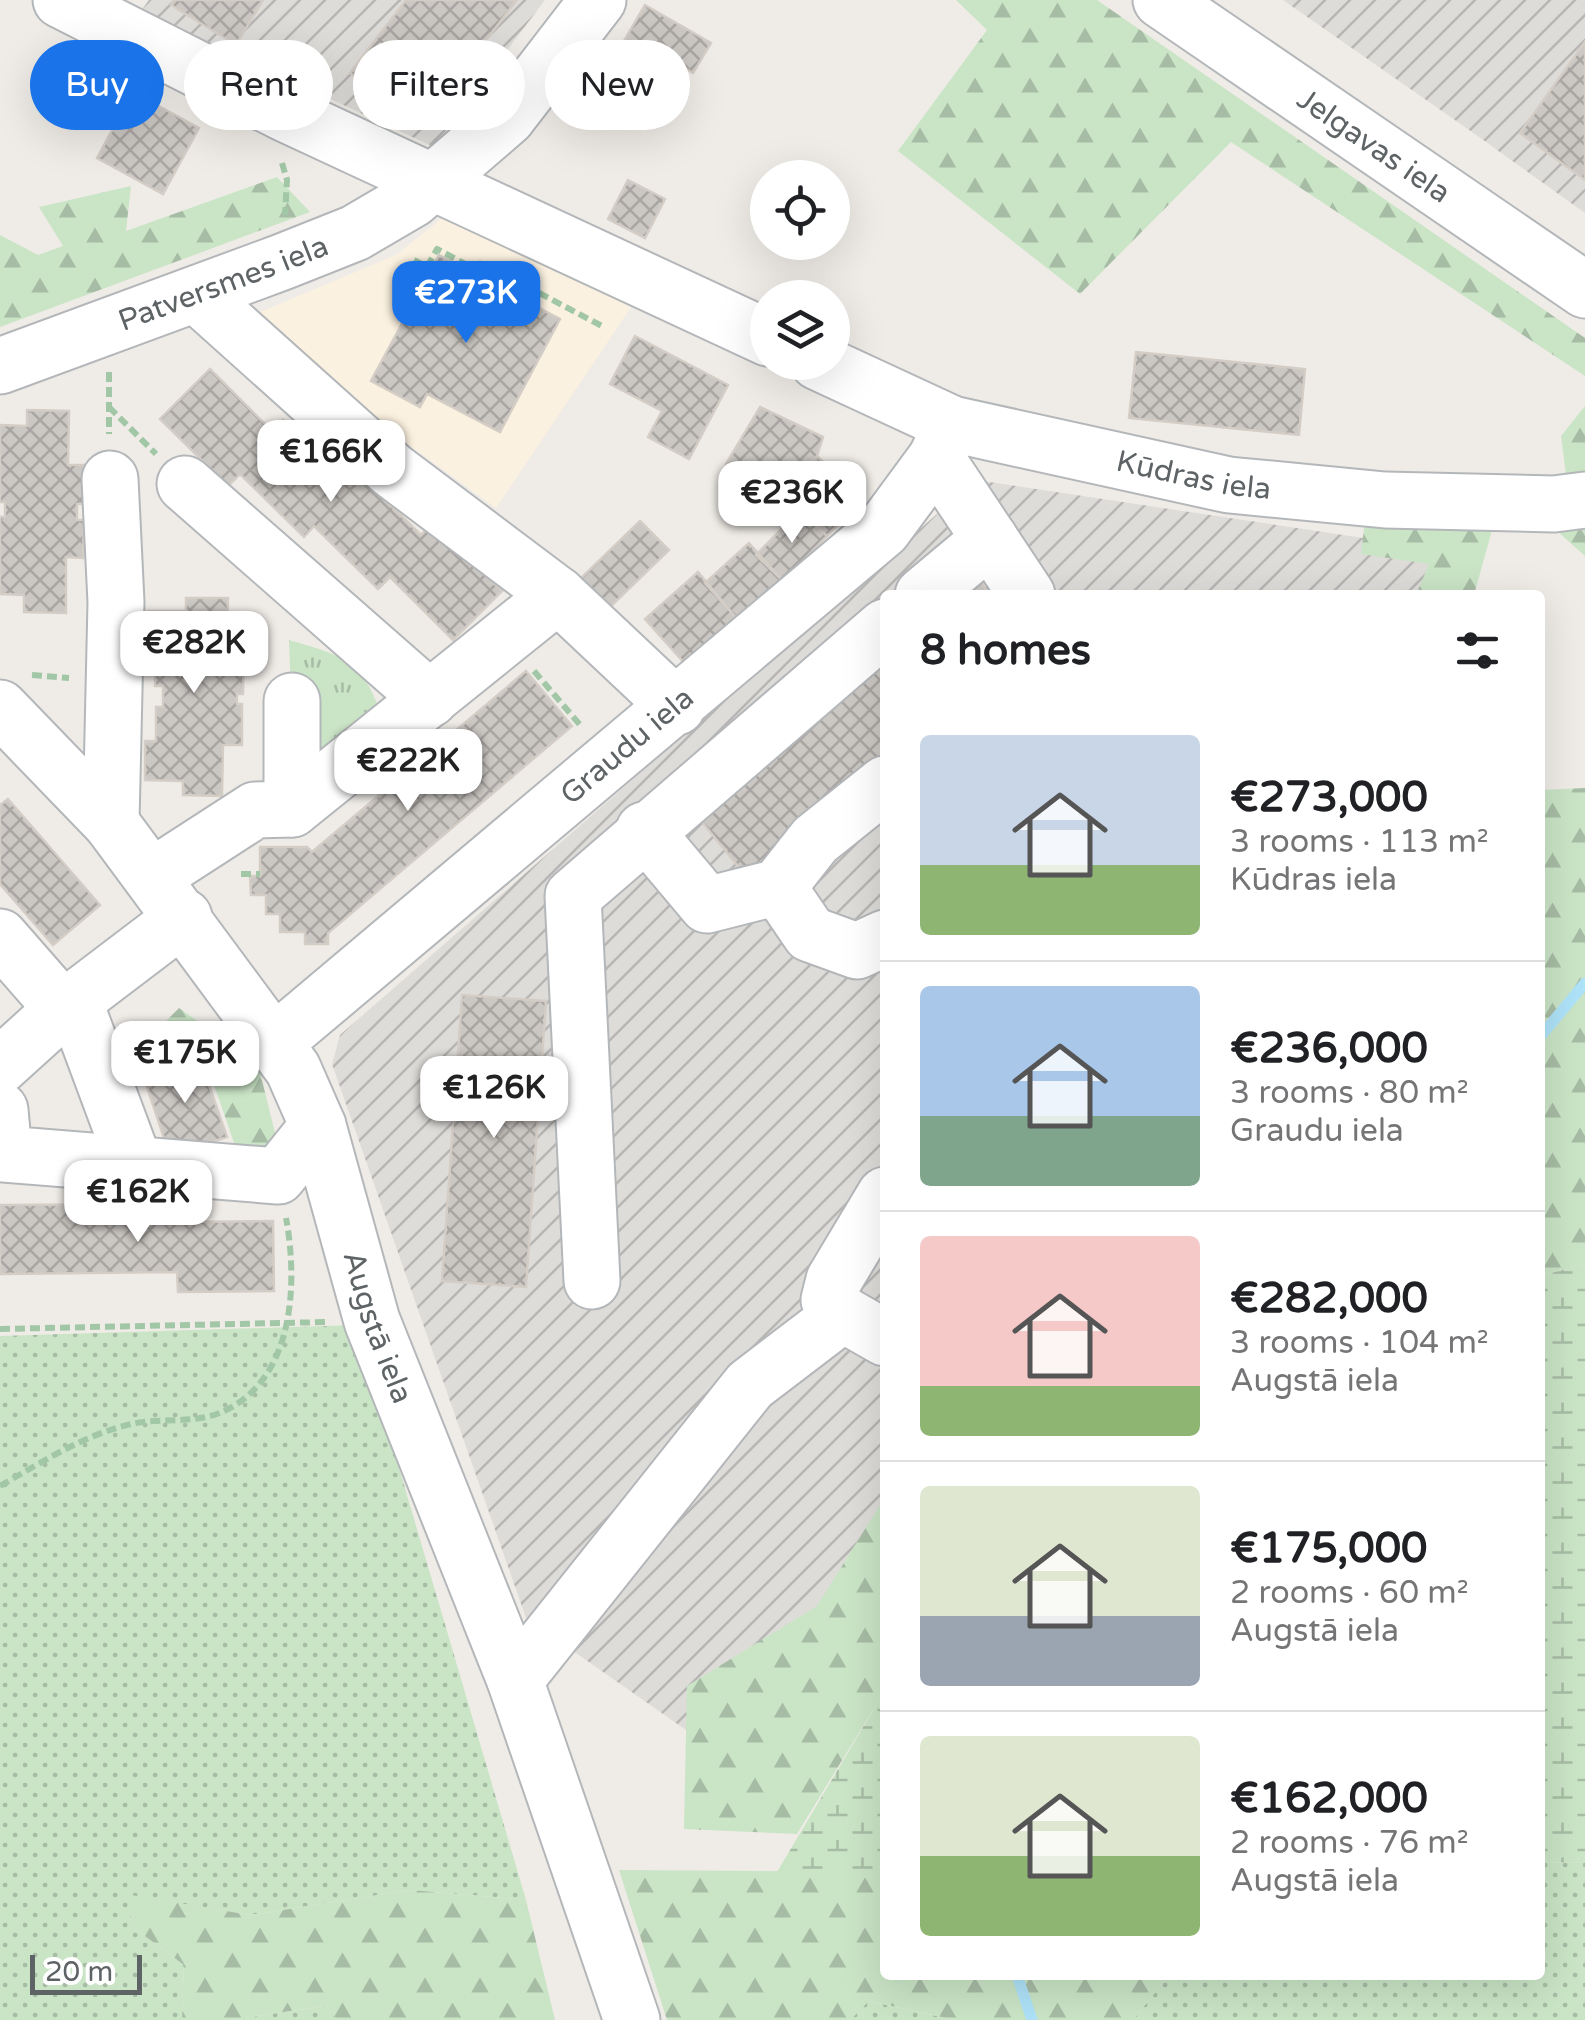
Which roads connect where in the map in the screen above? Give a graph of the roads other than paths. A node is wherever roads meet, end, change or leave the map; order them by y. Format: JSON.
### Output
{"nodes":[{"id":1,"x":61,"y":0,"type":"edge"},
{"id":2,"x":598,"y":0,"type":"edge"},
{"id":3,"x":1161,"y":0,"type":"edge"},
{"id":4,"x":438,"y":180,"type":"junction"},
{"id":5,"x":1585,"y":290,"type":"edge"},
{"id":6,"x":197,"y":295,"type":"junction"},
{"id":7,"x":750,"y":329,"type":"edge"},
{"id":8,"x":0,"y":366,"type":"edge"},
{"id":9,"x":847,"y":380,"type":"edge"},
{"id":10,"x":944,"y":441,"type":"junction"},
{"id":11,"x":110,"y":479,"type":"dead end"},
{"id":12,"x":185,"y":484,"type":"road end"},
{"id":13,"x":1585,"y":500,"type":"edge"},
{"id":14,"x":990,"y":539,"type":"junction"},
{"id":15,"x":929,"y":590,"type":"edge"},
{"id":16,"x":1024,"y":590,"type":"edge"},
{"id":17,"x":558,"y":595,"type":"junction"},
{"id":18,"x":880,"y":631,"type":"edge"},
{"id":19,"x":430,"y":699,"type":"junction"},
{"id":20,"x":292,"y":701,"type":"dead end"},
{"id":21,"x":677,"y":707,"type":"junction"},
{"id":22,"x":13,"y":723,"type":"edge"},
{"id":23,"x":880,"y":788,"type":"edge"},
{"id":24,"x":292,"y":809,"type":"junction"},
{"id":25,"x":112,"y":823,"type":"junction"},
{"id":26,"x":644,"y":830,"type":"junction"},
{"id":27,"x":778,"y":887,"type":"junction"},
{"id":28,"x":169,"y":896,"type":"junction"},
{"id":29,"x":0,"y":937,"type":"edge"},
{"id":30,"x":880,"y":940,"type":"edge"},
{"id":31,"x":68,"y":1005,"type":"junction"},
{"id":32,"x":275,"y":1042,"type":"junction"},
{"id":33,"x":0,"y":1066,"type":"edge"},
{"id":34,"x":0,"y":1110,"type":"edge"},
{"id":35,"x":318,"y":1126,"type":"junction"},
{"id":36,"x":135,"y":1164,"type":"junction"},
{"id":37,"x":880,"y":1203,"type":"edge"},
{"id":38,"x":592,"y":1281,"type":"dead end"},
{"id":39,"x":864,"y":1326,"type":"edge"},
{"id":40,"x":515,"y":1680,"type":"junction"},
{"id":41,"x":632,"y":2020,"type":"edge"}],
"edges":[{"from":1,"to":4,"type":"street"},
{"from":2,"to":4,"type":"street","name":"Patversmes iela"},
{"from":3,"to":5,"type":"street","name":"Jelgavas iela"},
{"from":4,"to":6,"type":"street","name":"Patversmes iela"},
{"from":4,"to":7,"type":"street"},
{"from":6,"to":8,"type":"street","name":"Patversmes iela"},
{"from":6,"to":17,"type":"street"},
{"from":9,"to":10,"type":"street","name":"Kūdras iela"},
{"from":10,"to":13,"type":"street","name":"Kūdras iela"},
{"from":10,"to":14,"type":"street"},
{"from":10,"to":21,"type":"street","name":"Graudu iela"},
{"from":11,"to":25,"type":"street"},
{"from":12,"to":19,"type":"street"},
{"from":14,"to":15,"type":"street"},
{"from":14,"to":16,"type":"street"},
{"from":17,"to":19,"type":"street"},
{"from":17,"to":21,"type":"street"},
{"from":18,"to":26,"type":"street"},
{"from":19,"to":24,"type":"street"},
{"from":20,"to":24,"type":"street"},
{"from":21,"to":32,"type":"street","name":"Graudu iela"},
{"from":22,"to":25,"type":"street","name":"Augstā iela"},
{"from":23,"to":27,"type":"street"},
{"from":24,"to":28,"type":"street"},
{"from":25,"to":28,"type":"street","name":"Augstā iela"},
{"from":26,"to":27,"type":"street"},
{"from":26,"to":38,"type":"street"},
{"from":27,"to":30,"type":"street"},
{"from":28,"to":31,"type":"street"},
{"from":28,"to":32,"type":"street","name":"Augstā iela"},
{"from":29,"to":31,"type":"street"},
{"from":31,"to":33,"type":"street"},
{"from":31,"to":36,"type":"street"},
{"from":32,"to":35,"type":"street","name":"Augstā iela"},
{"from":34,"to":36,"type":"street"},
{"from":35,"to":36,"type":"street"},
{"from":35,"to":40,"type":"street","name":"Augstā iela"},
{"from":37,"to":39,"type":"street"},
{"from":39,"to":40,"type":"street"},
{"from":40,"to":41,"type":"street","name":"Augstā iela"}]}
